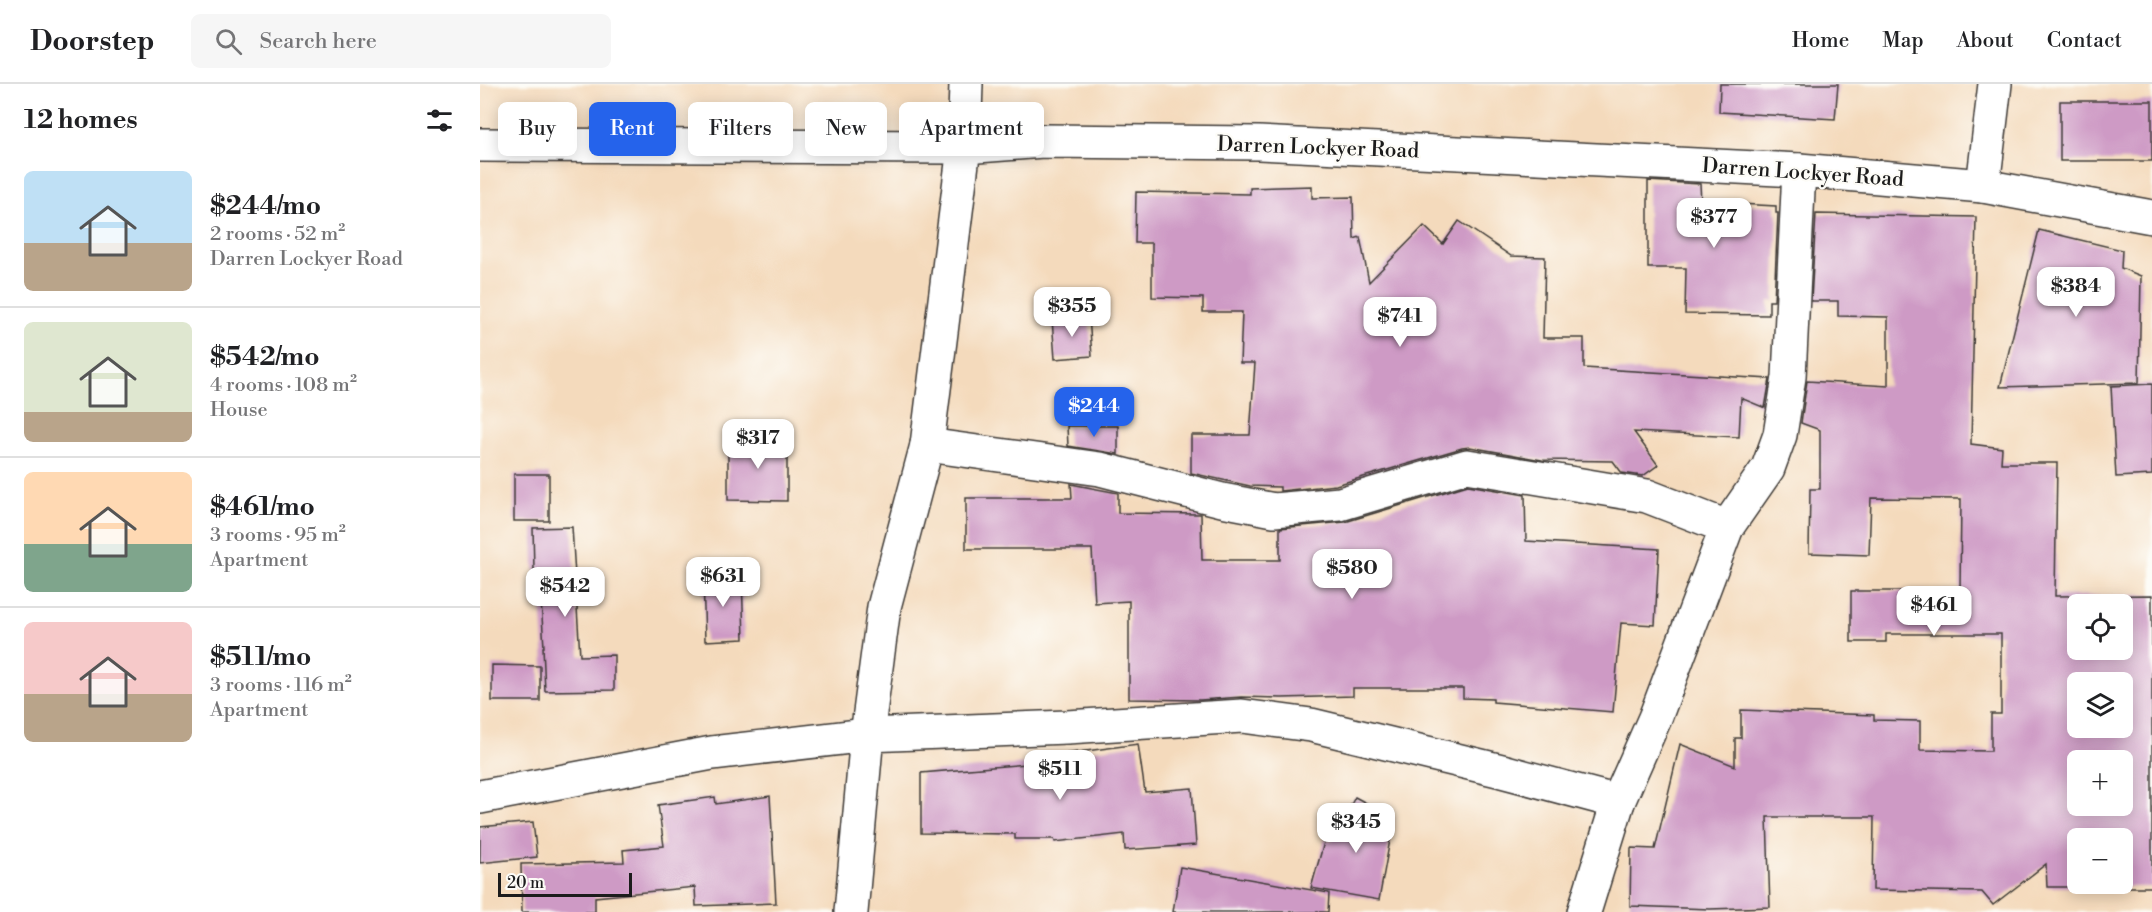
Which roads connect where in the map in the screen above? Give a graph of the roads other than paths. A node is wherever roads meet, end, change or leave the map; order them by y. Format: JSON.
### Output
{"nodes":[{"id":1,"x":966,"y":84,"type":"edge"},
{"id":2,"x":1995,"y":84,"type":"edge"},
{"id":3,"x":965,"y":102,"type":"edge"},
{"id":4,"x":1044,"y":141,"type":"edge"},
{"id":5,"x":480,"y":145,"type":"edge"},
{"id":6,"x":899,"y":147,"type":"edge"},
{"id":7,"x":963,"y":156,"type":"edge"},
{"id":8,"x":1799,"y":170,"type":"junction"},
{"id":9,"x":1983,"y":186,"type":"junction"},
{"id":10,"x":2152,"y":217,"type":"edge"},
{"id":11,"x":927,"y":446,"type":"junction"},
{"id":12,"x":1727,"y":526,"type":"junction"},
{"id":13,"x":867,"y":735,"type":"junction"},
{"id":14,"x":480,"y":797,"type":"edge"},
{"id":15,"x":1618,"y":802,"type":"junction"},
{"id":16,"x":851,"y":912,"type":"edge"},
{"id":17,"x":1584,"y":912,"type":"edge"}],
"edges":[{"from":1,"to":3,"type":"street"},
{"from":2,"to":9,"type":"street"},
{"from":4,"to":8,"type":"street","name":"Darren Lockyer Road"},
{"from":5,"to":6,"type":"street","name":"Darren Lockyer Road"},
{"from":7,"to":11,"type":"street"},
{"from":8,"to":9,"type":"street","name":"Darren Lockyer Road"},
{"from":8,"to":12,"type":"street"},
{"from":9,"to":10,"type":"street","name":"Darren Lockyer Road"},
{"from":11,"to":12,"type":"street"},
{"from":11,"to":13,"type":"street"},
{"from":12,"to":15,"type":"street"},
{"from":13,"to":14,"type":"street"},
{"from":13,"to":15,"type":"street"},
{"from":13,"to":16,"type":"street"},
{"from":15,"to":17,"type":"street"}]}
